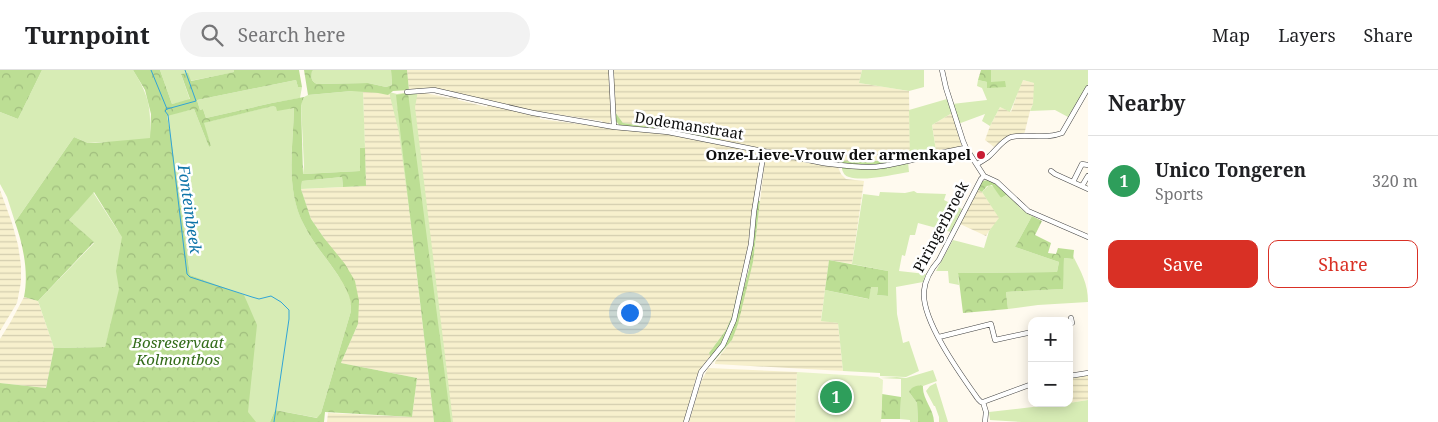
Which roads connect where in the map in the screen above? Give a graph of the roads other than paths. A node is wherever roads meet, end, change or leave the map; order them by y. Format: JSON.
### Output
{"nodes":[{"id":1,"x":611,"y":70,"type":"edge"},
{"id":2,"x":942,"y":70,"type":"edge"},
{"id":3,"x":1088,"y":88,"type":"edge"},
{"id":4,"x":408,"y":92,"type":"dead end"},
{"id":5,"x":614,"y":127,"type":"junction"},
{"id":6,"x":966,"y":148,"type":"junction"},
{"id":7,"x":764,"y":151,"type":"junction"},
{"id":8,"x":977,"y":164,"type":"junction"},
{"id":9,"x":1088,"y":165,"type":"edge"},
{"id":10,"x":1051,"y":171,"type":"dead end"},
{"id":11,"x":984,"y":176,"type":"junction"},
{"id":12,"x":1088,"y":176,"type":"edge"},
{"id":13,"x":1073,"y":182,"type":"junction"},
{"id":14,"x":1082,"y":186,"type":"junction"},
{"id":15,"x":1088,"y":189,"type":"edge"},
{"id":16,"x":1088,"y":237,"type":"edge"},
{"id":17,"x":1028,"y":333,"type":"edge"},
{"id":18,"x":939,"y":338,"type":"junction"},
{"id":19,"x":1088,"y":373,"type":"edge"},
{"id":20,"x":1073,"y":375,"type":"edge"},
{"id":21,"x":1028,"y":385,"type":"edge"},
{"id":22,"x":983,"y":402,"type":"junction"},
{"id":23,"x":686,"y":422,"type":"edge"},
{"id":24,"x":985,"y":422,"type":"edge"}],
"edges":[{"from":1,"to":5,"type":"street"},
{"from":2,"to":6,"type":"street"},
{"from":3,"to":8,"type":"street"},
{"from":4,"to":5,"type":"street","name":"Dodemanstraat"},
{"from":5,"to":7,"type":"street","name":"Dodemanstraat"},
{"from":6,"to":7,"type":"street","name":"Dodemanstraat"},
{"from":6,"to":8,"type":"street"},
{"from":7,"to":23,"type":"street"},
{"from":8,"to":11,"type":"street"},
{"from":9,"to":13,"type":"street"},
{"from":10,"to":13,"type":"street"},
{"from":11,"to":16,"type":"street"},
{"from":11,"to":18,"type":"street","name":"Piringerbroek"},
{"from":12,"to":14,"type":"street"},
{"from":13,"to":14,"type":"street"},
{"from":14,"to":15,"type":"street"},
{"from":17,"to":18,"type":"street"},
{"from":18,"to":22,"type":"street","name":"Piringerbroek"},
{"from":19,"to":20,"type":"street"},
{"from":21,"to":22,"type":"street"},
{"from":22,"to":24,"type":"street"}]}
